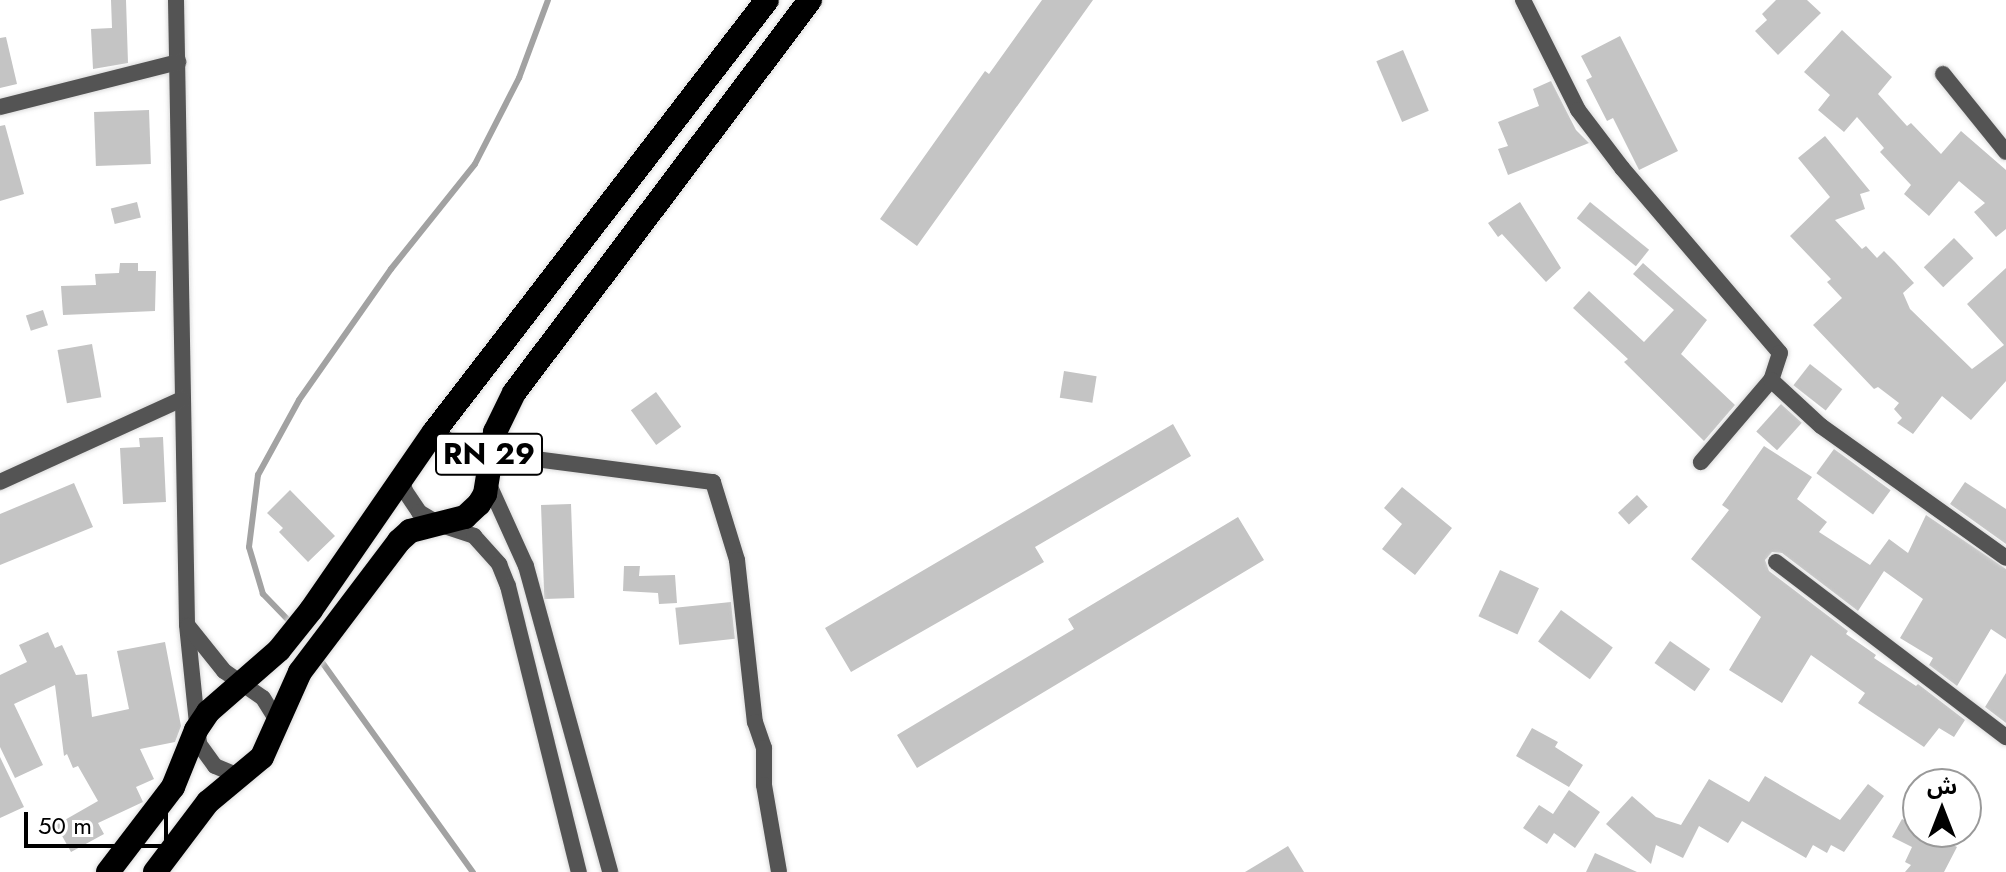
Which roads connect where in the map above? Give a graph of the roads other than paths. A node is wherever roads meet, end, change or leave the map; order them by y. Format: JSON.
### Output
{"nodes":[{"id":1,"x":176,"y":0,"type":"edge"},
{"id":2,"x":767,"y":0,"type":"edge"},
{"id":3,"x":810,"y":0,"type":"edge"},
{"id":4,"x":1523,"y":0,"type":"edge"},
{"id":5,"x":178,"y":62,"type":"junction"},
{"id":6,"x":1943,"y":74,"type":"dead end"},
{"id":7,"x":0,"y":107,"type":"edge"},
{"id":8,"x":2006,"y":152,"type":"edge"},
{"id":9,"x":1771,"y":380,"type":"junction"},
{"id":10,"x":182,"y":399,"type":"junction"},
{"id":11,"x":426,"y":442,"type":"junction"},
{"id":12,"x":1701,"y":462,"type":"dead end"},
{"id":13,"x":488,"y":464,"type":"junction"},
{"id":14,"x":402,"y":479,"type":"junction"},
{"id":15,"x":0,"y":482,"type":"edge"},
{"id":16,"x":441,"y":525,"type":"junction"},
{"id":17,"x":2006,"y":558,"type":"edge"},
{"id":18,"x":1776,"y":562,"type":"dead end"},
{"id":19,"x":187,"y":625,"type":"junction"},
{"id":20,"x":241,"y":683,"type":"junction"},
{"id":21,"x":278,"y":722,"type":"junction"},
{"id":22,"x":196,"y":730,"type":"junction"},
{"id":23,"x":2006,"y":737,"type":"edge"},
{"id":24,"x":239,"y":776,"type":"junction"},
{"id":25,"x":108,"y":872,"type":"edge"},
{"id":26,"x":155,"y":872,"type":"edge"},
{"id":27,"x":579,"y":872,"type":"edge"},
{"id":28,"x":610,"y":872,"type":"edge"},
{"id":29,"x":779,"y":872,"type":"edge"}],
"edges":[{"from":1,"to":5,"type":"street"},
{"from":2,"to":11,"type":"highway","number":"RN 29"},
{"from":3,"to":13,"type":"highway","number":"RN 29"},
{"from":4,"to":9,"type":"street"},
{"from":5,"to":7,"type":"street"},
{"from":5,"to":10,"type":"street"},
{"from":6,"to":8,"type":"street"},
{"from":9,"to":12,"type":"street"},
{"from":9,"to":17,"type":"street"},
{"from":10,"to":15,"type":"street"},
{"from":10,"to":19,"type":"street"},
{"from":11,"to":13,"type":"street"},
{"from":11,"to":14,"type":"highway","number":"RN 29"},
{"from":13,"to":16,"type":"highway","number":"RN 29"},
{"from":13,"to":28,"type":"street"},
{"from":13,"to":29,"type":"street"},
{"from":14,"to":16,"type":"street"},
{"from":14,"to":20,"type":"highway","number":"RN 29"},
{"from":16,"to":21,"type":"highway","number":"RN 29"},
{"from":16,"to":27,"type":"street"},
{"from":18,"to":23,"type":"street"},
{"from":19,"to":20,"type":"street"},
{"from":19,"to":22,"type":"street"},
{"from":20,"to":21,"type":"street"},
{"from":20,"to":22,"type":"highway","number":"RN 29"},
{"from":21,"to":24,"type":"highway","number":"RN 29"},
{"from":22,"to":24,"type":"street"},
{"from":22,"to":25,"type":"highway","number":"RN 29"},
{"from":24,"to":26,"type":"highway","number":"RN 29"}]}
